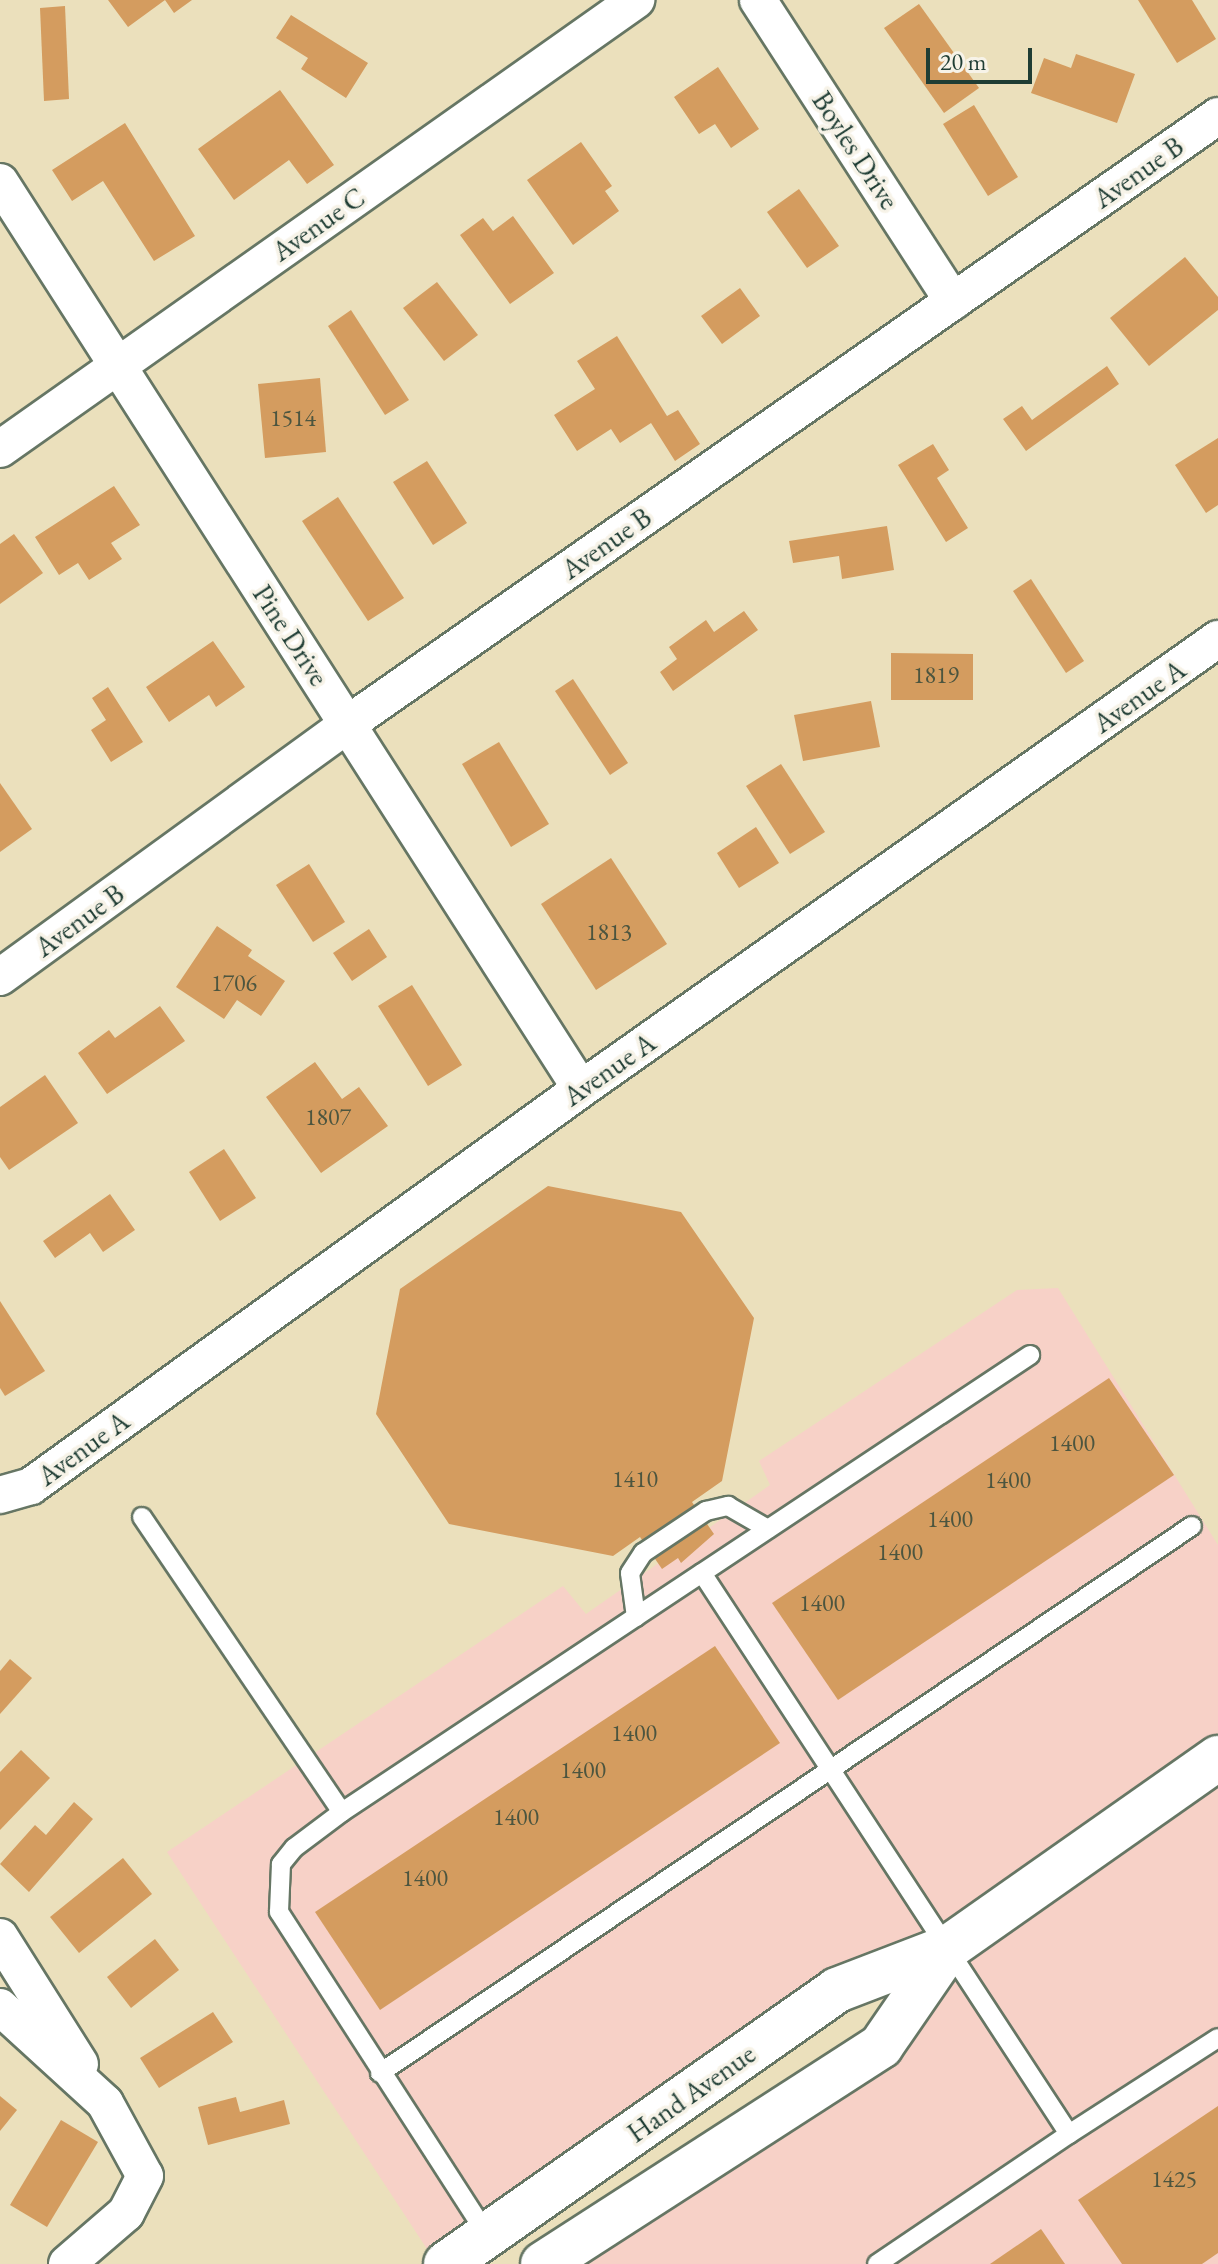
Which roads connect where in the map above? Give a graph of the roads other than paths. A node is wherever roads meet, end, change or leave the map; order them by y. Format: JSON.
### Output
{"nodes":[{"id":1,"x":636,"y":0,"type":"edge"},
{"id":2,"x":758,"y":0,"type":"edge"},
{"id":3,"x":1218,"y":116,"type":"edge"},
{"id":4,"x":0,"y":182,"type":"edge"},
{"id":5,"x":953,"y":301,"type":"junction"},
{"id":6,"x":117,"y":366,"type":"junction"},
{"id":7,"x":0,"y":449,"type":"edge"},
{"id":8,"x":1218,"y":639,"type":"edge"},
{"id":9,"x":349,"y":723,"type":"junction"},
{"id":10,"x":0,"y":977,"type":"edge"},
{"id":11,"x":581,"y":1089,"type":"junction"},
{"id":12,"x":1030,"y":1355,"type":"dead end"},
{"id":13,"x":0,"y":1495,"type":"edge"},
{"id":14,"x":142,"y":1517,"type":"dead end"},
{"id":15,"x":1192,"y":1526,"type":"dead end"},
{"id":16,"x":768,"y":1529,"type":"junction"},
{"id":17,"x":702,"y":1573,"type":"junction"},
{"id":18,"x":636,"y":1617,"type":"junction"},
{"id":19,"x":1218,"y":1758,"type":"edge"},
{"id":20,"x":830,"y":1767,"type":"junction"},
{"id":21,"x":342,"y":1812,"type":"junction"},
{"id":22,"x":0,"y":1937,"type":"edge"},
{"id":23,"x":949,"y":1947,"type":"junction"},
{"id":24,"x":0,"y":2007,"type":"edge"},
{"id":25,"x":1218,"y":2038,"type":"edge"},
{"id":26,"x":380,"y":2073,"type":"junction"},
{"id":27,"x":105,"y":2103,"type":"junction"},
{"id":28,"x":1069,"y":2134,"type":"junction"},
{"id":29,"x":487,"y":2235,"type":"junction"},
{"id":30,"x":67,"y":2264,"type":"edge"},
{"id":31,"x":446,"y":2264,"type":"edge"},
{"id":32,"x":543,"y":2264,"type":"edge"},
{"id":33,"x":877,"y":2264,"type":"edge"}],
"edges":[{"from":1,"to":6,"type":"street","name":"Avenue C"},
{"from":2,"to":5,"type":"street","name":"Boyles Drive"},
{"from":3,"to":5,"type":"street","name":"Avenue B"},
{"from":4,"to":6,"type":"street","name":"Pine Drive"},
{"from":5,"to":9,"type":"street","name":"Avenue B"},
{"from":6,"to":7,"type":"street","name":"Avenue C"},
{"from":6,"to":9,"type":"street","name":"Pine Drive"},
{"from":8,"to":11,"type":"street","name":"Avenue A"},
{"from":9,"to":10,"type":"street","name":"Avenue B"},
{"from":9,"to":11,"type":"street","name":"Pine Drive"},
{"from":11,"to":13,"type":"street","name":"Avenue A"},
{"from":12,"to":16,"type":"lane"},
{"from":14,"to":21,"type":"lane"},
{"from":15,"to":20,"type":"lane"},
{"from":16,"to":17,"type":"lane"},
{"from":16,"to":18,"type":"lane"},
{"from":17,"to":18,"type":"lane"},
{"from":17,"to":20,"type":"lane"},
{"from":18,"to":21,"type":"lane"},
{"from":19,"to":23,"type":"street","name":"Hand Avenue"},
{"from":20,"to":23,"type":"lane"},
{"from":20,"to":26,"type":"lane"},
{"from":21,"to":26,"type":"lane"},
{"from":22,"to":27,"type":"street"},
{"from":23,"to":28,"type":"lane"},
{"from":23,"to":29,"type":"street","name":"Hand Avenue"},
{"from":23,"to":32,"type":"street","name":"Hand Avenue"},
{"from":24,"to":27,"type":"street"},
{"from":25,"to":28,"type":"lane"},
{"from":26,"to":29,"type":"lane"},
{"from":27,"to":30,"type":"street"},
{"from":28,"to":33,"type":"lane"},
{"from":29,"to":31,"type":"street","name":"Hand Avenue"}]}
